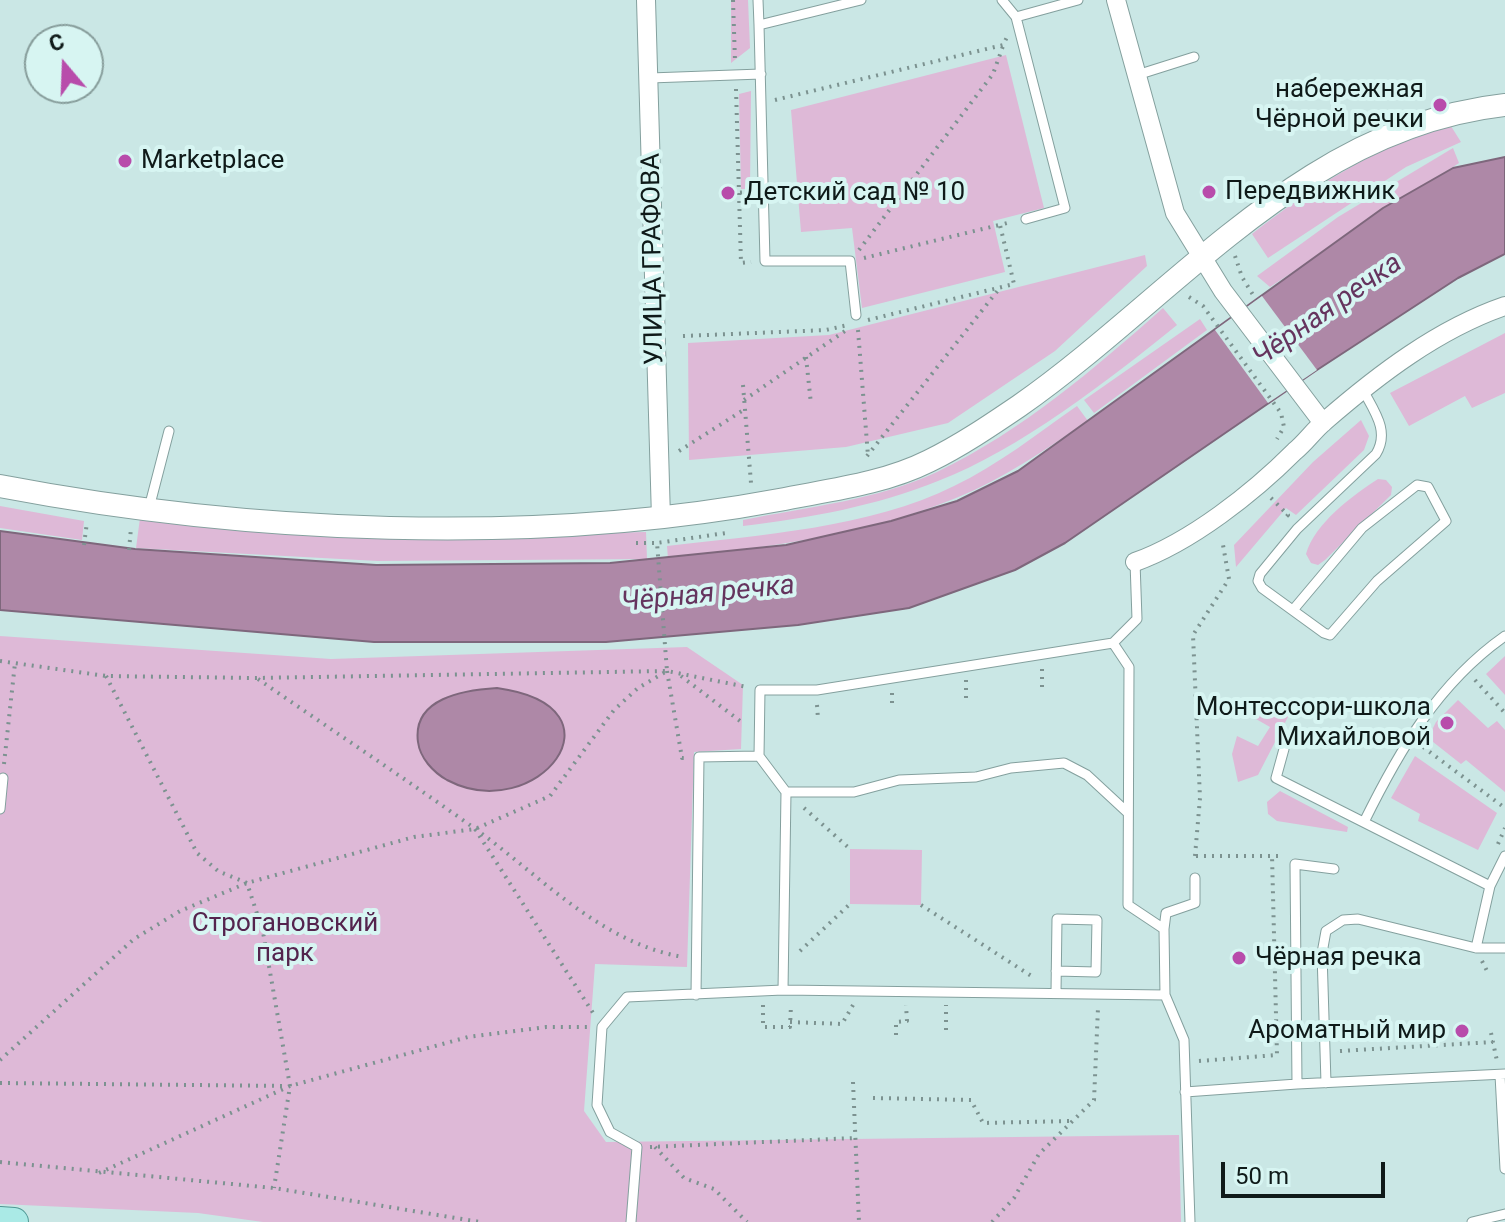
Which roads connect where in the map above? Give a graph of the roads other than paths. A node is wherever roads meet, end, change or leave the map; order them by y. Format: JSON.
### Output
{"nodes":[{"id":1,"x":646,"y":0,"type":"edge"},
{"id":2,"x":758,"y":0,"type":"edge"},
{"id":3,"x":861,"y":0,"type":"edge"},
{"id":4,"x":1002,"y":0,"type":"edge"},
{"id":5,"x":1078,"y":0,"type":"edge"},
{"id":6,"x":1116,"y":0,"type":"edge"},
{"id":7,"x":1016,"y":17,"type":"junction"},
{"id":8,"x":759,"y":25,"type":"junction"},
{"id":9,"x":1194,"y":57,"type":"dead end"},
{"id":10,"x":761,"y":74,"type":"junction"},
{"id":11,"x":1137,"y":75,"type":"junction"},
{"id":12,"x":650,"y":78,"type":"junction"},
{"id":13,"x":1505,"y":105,"type":"edge"},
{"id":14,"x":1026,"y":219,"type":"road end"},
{"id":15,"x":1202,"y":254,"type":"junction"},
{"id":16,"x":1505,"y":306,"type":"edge"},
{"id":17,"x":857,"y":319,"type":"road end"},
{"id":18,"x":1363,"y":390,"type":"junction"},
{"id":19,"x":1323,"y":423,"type":"junction"},
{"id":20,"x":169,"y":431,"type":"dead end"},
{"id":21,"x":0,"y":486,"type":"edge"},
{"id":22,"x":149,"y":508,"type":"junction"},
{"id":23,"x":661,"y":518,"type":"junction"},
{"id":24,"x":1135,"y":562,"type":"joint"},
{"id":25,"x":1293,"y":610,"type":"junction"},
{"id":26,"x":1505,"y":636,"type":"edge"},
{"id":27,"x":1113,"y":643,"type":"junction"},
{"id":28,"x":1284,"y":749,"type":"dead end"},
{"id":29,"x":759,"y":756,"type":"junction"},
{"id":30,"x":3,"y":778,"type":"road end"},
{"id":31,"x":786,"y":792,"type":"junction"},
{"id":32,"x":0,"y":809,"type":"edge"},
{"id":33,"x":1128,"y":813,"type":"junction"},
{"id":34,"x":1364,"y":822,"type":"junction"},
{"id":35,"x":1505,"y":856,"type":"edge"},
{"id":36,"x":1334,"y":869,"type":"dead end"},
{"id":37,"x":1195,"y":878,"type":"road end"},
{"id":38,"x":1490,"y":886,"type":"junction"},
{"id":39,"x":1164,"y":929,"type":"junction"},
{"id":40,"x":1476,"y":948,"type":"junction"},
{"id":41,"x":1504,"y":948,"type":"edge"},
{"id":42,"x":1056,"y":971,"type":"junction"},
{"id":43,"x":787,"y":990,"type":"junction"},
{"id":44,"x":1056,"y":992,"type":"junction"},
{"id":45,"x":696,"y":995,"type":"junction"},
{"id":46,"x":1165,"y":995,"type":"junction"},
{"id":47,"x":1502,"y":1074,"type":"edge"},
{"id":48,"x":1326,"y":1083,"type":"junction"},
{"id":49,"x":1297,"y":1084,"type":"junction"},
{"id":50,"x":1185,"y":1092,"type":"junction"},
{"id":51,"x":1505,"y":1169,"type":"edge"},
{"id":52,"x":1505,"y":1214,"type":"edge"},
{"id":53,"x":0,"y":1221,"type":"edge"},
{"id":54,"x":14,"y":1222,"type":"edge"},
{"id":55,"x":631,"y":1222,"type":"edge"},
{"id":56,"x":1190,"y":1222,"type":"edge"},
{"id":57,"x":1472,"y":1222,"type":"edge"}],
"edges":[{"from":1,"to":12,"type":"street","name":"УЛИЦА ГРАФОВА"},
{"from":2,"to":8,"type":"lane"},
{"from":3,"to":8,"type":"lane"},
{"from":4,"to":7,"type":"lane"},
{"from":5,"to":7,"type":"lane"},
{"from":6,"to":11,"type":"street"},
{"from":7,"to":14,"type":"lane"},
{"from":8,"to":10,"type":"lane"},
{"from":9,"to":11,"type":"lane"},
{"from":10,"to":12,"type":"lane"},
{"from":10,"to":17,"type":"lane"},
{"from":11,"to":15,"type":"street"},
{"from":12,"to":23,"type":"street","name":"УЛИЦА ГРАФОВА"},
{"from":13,"to":15,"type":"street"},
{"from":15,"to":19,"type":"street"},
{"from":15,"to":23,"type":"street"},
{"from":16,"to":18,"type":"street"},
{"from":18,"to":19,"type":"street"},
{"from":18,"to":25,"type":"lane"},
{"from":19,"to":24,"type":"street"},
{"from":20,"to":22,"type":"lane"},
{"from":21,"to":22,"type":"street"},
{"from":22,"to":23,"type":"street"},
{"from":24,"to":27,"type":"lane"},
{"from":25,"to":25,"type":"lane"},
{"from":26,"to":34,"type":"lane"},
{"from":27,"to":29,"type":"lane"},
{"from":27,"to":33,"type":"lane"},
{"from":28,"to":34,"type":"lane"},
{"from":29,"to":31,"type":"lane"},
{"from":29,"to":45,"type":"lane"},
{"from":30,"to":32,"type":"lane"},
{"from":31,"to":33,"type":"lane"},
{"from":31,"to":43,"type":"lane"},
{"from":33,"to":39,"type":"lane"},
{"from":34,"to":38,"type":"lane"},
{"from":35,"to":38,"type":"lane"},
{"from":36,"to":49,"type":"lane"},
{"from":37,"to":39,"type":"lane"},
{"from":38,"to":40,"type":"lane"},
{"from":39,"to":46,"type":"lane"},
{"from":40,"to":41,"type":"lane"},
{"from":40,"to":48,"type":"lane"},
{"from":42,"to":42,"type":"lane"},
{"from":42,"to":44,"type":"lane"},
{"from":43,"to":44,"type":"lane"},
{"from":43,"to":45,"type":"lane"},
{"from":44,"to":46,"type":"lane"},
{"from":45,"to":55,"type":"lane"},
{"from":46,"to":50,"type":"lane"},
{"from":47,"to":48,"type":"lane"},
{"from":47,"to":51,"type":"lane"},
{"from":48,"to":49,"type":"lane"},
{"from":49,"to":50,"type":"lane"},
{"from":50,"to":56,"type":"lane"},
{"from":52,"to":57,"type":"lane"},
{"from":53,"to":54,"type":"main road"}]}
